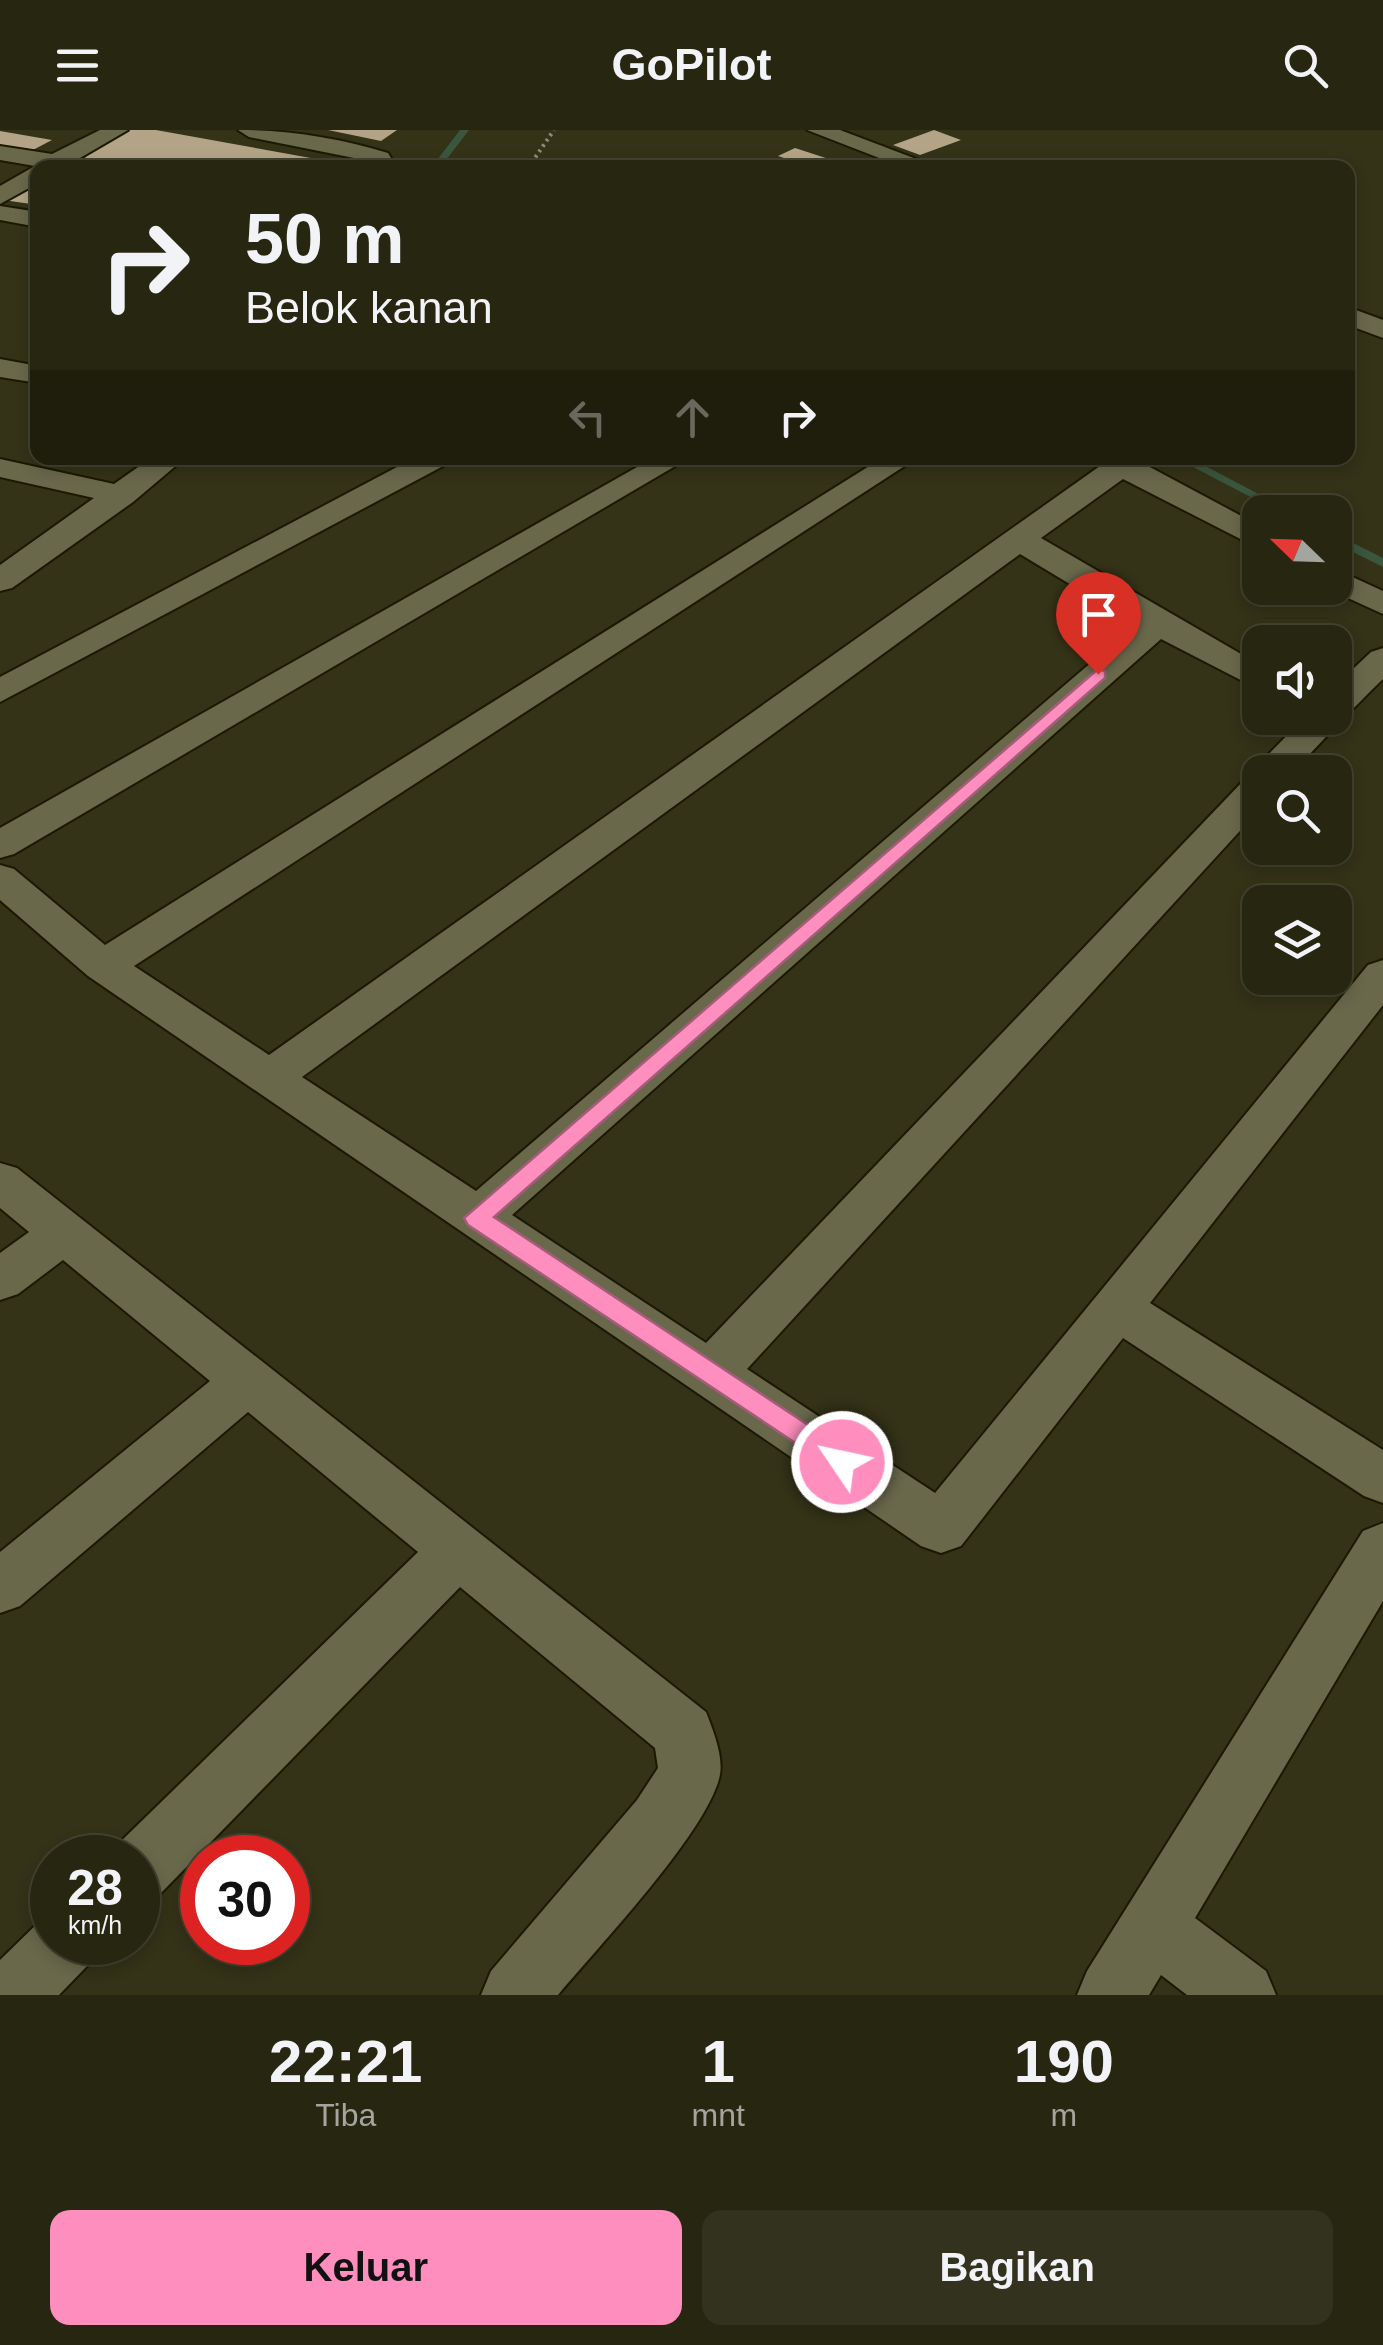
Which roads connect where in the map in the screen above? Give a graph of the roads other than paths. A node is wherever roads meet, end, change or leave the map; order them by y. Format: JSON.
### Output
{"nodes":[{"id":1,"x":117,"y":130,"type":"edge"},
{"id":2,"x":818,"y":130,"type":"edge"},
{"id":3,"x":258,"y":131,"type":"edge"},
{"id":4,"x":0,"y":153,"type":"edge"},
{"id":5,"x":59,"y":160,"type":"edge"},
{"id":6,"x":381,"y":160,"type":"edge"},
{"id":7,"x":906,"y":160,"type":"edge"},
{"id":8,"x":30,"y":162,"type":"edge"},
{"id":9,"x":30,"y":177,"type":"edge"},
{"id":10,"x":0,"y":197,"type":"edge"},
{"id":11,"x":0,"y":213,"type":"edge"},
{"id":12,"x":30,"y":219,"type":"edge"},
{"id":13,"x":1355,"y":318,"type":"edge"},
{"id":14,"x":1383,"y":330,"type":"edge"},
{"id":15,"x":161,"y":465,"type":"edge"},
{"id":16,"x":405,"y":465,"type":"edge"},
{"id":17,"x":662,"y":465,"type":"edge"},
{"id":18,"x":891,"y":465,"type":"edge"},
{"id":19,"x":1109,"y":465,"type":"edge"},
{"id":20,"x":1121,"y":465,"type":"edge"},
{"id":21,"x":0,"y":468,"type":"edge"},
{"id":22,"x":122,"y":494,"type":"junction"},
{"id":23,"x":1242,"y":529,"type":"edge"},
{"id":24,"x":1019,"y":539,"type":"junction"},
{"id":25,"x":1,"y":579,"type":"edge"},
{"id":26,"x":1352,"y":588,"type":"edge"},
{"id":27,"x":1383,"y":604,"type":"edge"},
{"id":28,"x":1158,"y":623,"type":"junction"},
{"id":29,"x":1383,"y":659,"type":"edge"},
{"id":30,"x":1242,"y":669,"type":"edge"},
{"id":31,"x":1352,"y":689,"type":"edge"},
{"id":32,"x":0,"y":691,"type":"edge"},
{"id":33,"x":1308,"y":735,"type":"edge"},
{"id":34,"x":1288,"y":755,"type":"edge"},
{"id":35,"x":1242,"y":805,"type":"edge"},
{"id":36,"x":0,"y":845,"type":"edge"},
{"id":37,"x":0,"y":878,"type":"edge"},
{"id":38,"x":103,"y":966,"type":"junction"},
{"id":39,"x":1383,"y":975,"type":"edge"},
{"id":40,"x":269,"y":1078,"type":"junction"},
{"id":41,"x":0,"y":1181,"type":"edge"},
{"id":42,"x":477,"y":1218,"type":"junction"},
{"id":43,"x":64,"y":1232,"type":"junction"},
{"id":44,"x":0,"y":1280,"type":"edge"},
{"id":45,"x":1117,"y":1308,"type":"junction"},
{"id":46,"x":710,"y":1374,"type":"junction"},
{"id":47,"x":248,"y":1380,"type":"junction"},
{"id":48,"x":1383,"y":1479,"type":"edge"},
{"id":49,"x":460,"y":1549,"type":"junction"},
{"id":50,"x":1383,"y":1549,"type":"edge"},
{"id":51,"x":0,"y":1587,"type":"edge"},
{"id":52,"x":160,"y":1848,"type":"edge"},
{"id":53,"x":1154,"y":1926,"type":"junction"},
{"id":54,"x":42,"y":1965,"type":"edge"},
{"id":55,"x":12,"y":1995,"type":"edge"},
{"id":56,"x":515,"y":1995,"type":"edge"},
{"id":57,"x":1111,"y":1995,"type":"edge"},
{"id":58,"x":1242,"y":1995,"type":"edge"}],
"edges":[{"from":1,"to":5,"type":"street"},
{"from":2,"to":7,"type":"street"},
{"from":3,"to":6,"type":"street"},
{"from":4,"to":8,"type":"street"},
{"from":9,"to":10,"type":"street"},
{"from":11,"to":12,"type":"street"},
{"from":13,"to":14,"type":"street"},
{"from":15,"to":22,"type":"street"},
{"from":16,"to":32,"type":"street"},
{"from":17,"to":36,"type":"street"},
{"from":18,"to":38,"type":"street"},
{"from":19,"to":24,"type":"street"},
{"from":20,"to":23,"type":"street"},
{"from":21,"to":22,"type":"street"},
{"from":22,"to":25,"type":"street"},
{"from":24,"to":28,"type":"street"},
{"from":24,"to":40,"type":"street"},
{"from":26,"to":27,"type":"street"},
{"from":28,"to":30,"type":"street"},
{"from":28,"to":42,"type":"street"},
{"from":29,"to":31,"type":"street"},
{"from":33,"to":34,"type":"street"},
{"from":35,"to":46,"type":"street"},
{"from":37,"to":38,"type":"street"},
{"from":38,"to":40,"type":"street"},
{"from":39,"to":45,"type":"street"},
{"from":40,"to":42,"type":"street"},
{"from":41,"to":43,"type":"street"},
{"from":42,"to":46,"type":"street"},
{"from":43,"to":44,"type":"street"},
{"from":43,"to":47,"type":"street"},
{"from":45,"to":46,"type":"street"},
{"from":45,"to":48,"type":"street"},
{"from":47,"to":49,"type":"street"},
{"from":47,"to":51,"type":"street"},
{"from":49,"to":52,"type":"street"},
{"from":49,"to":56,"type":"street"},
{"from":50,"to":53,"type":"street"},
{"from":53,"to":57,"type":"street"},
{"from":53,"to":58,"type":"street"},
{"from":54,"to":55,"type":"street"}]}
